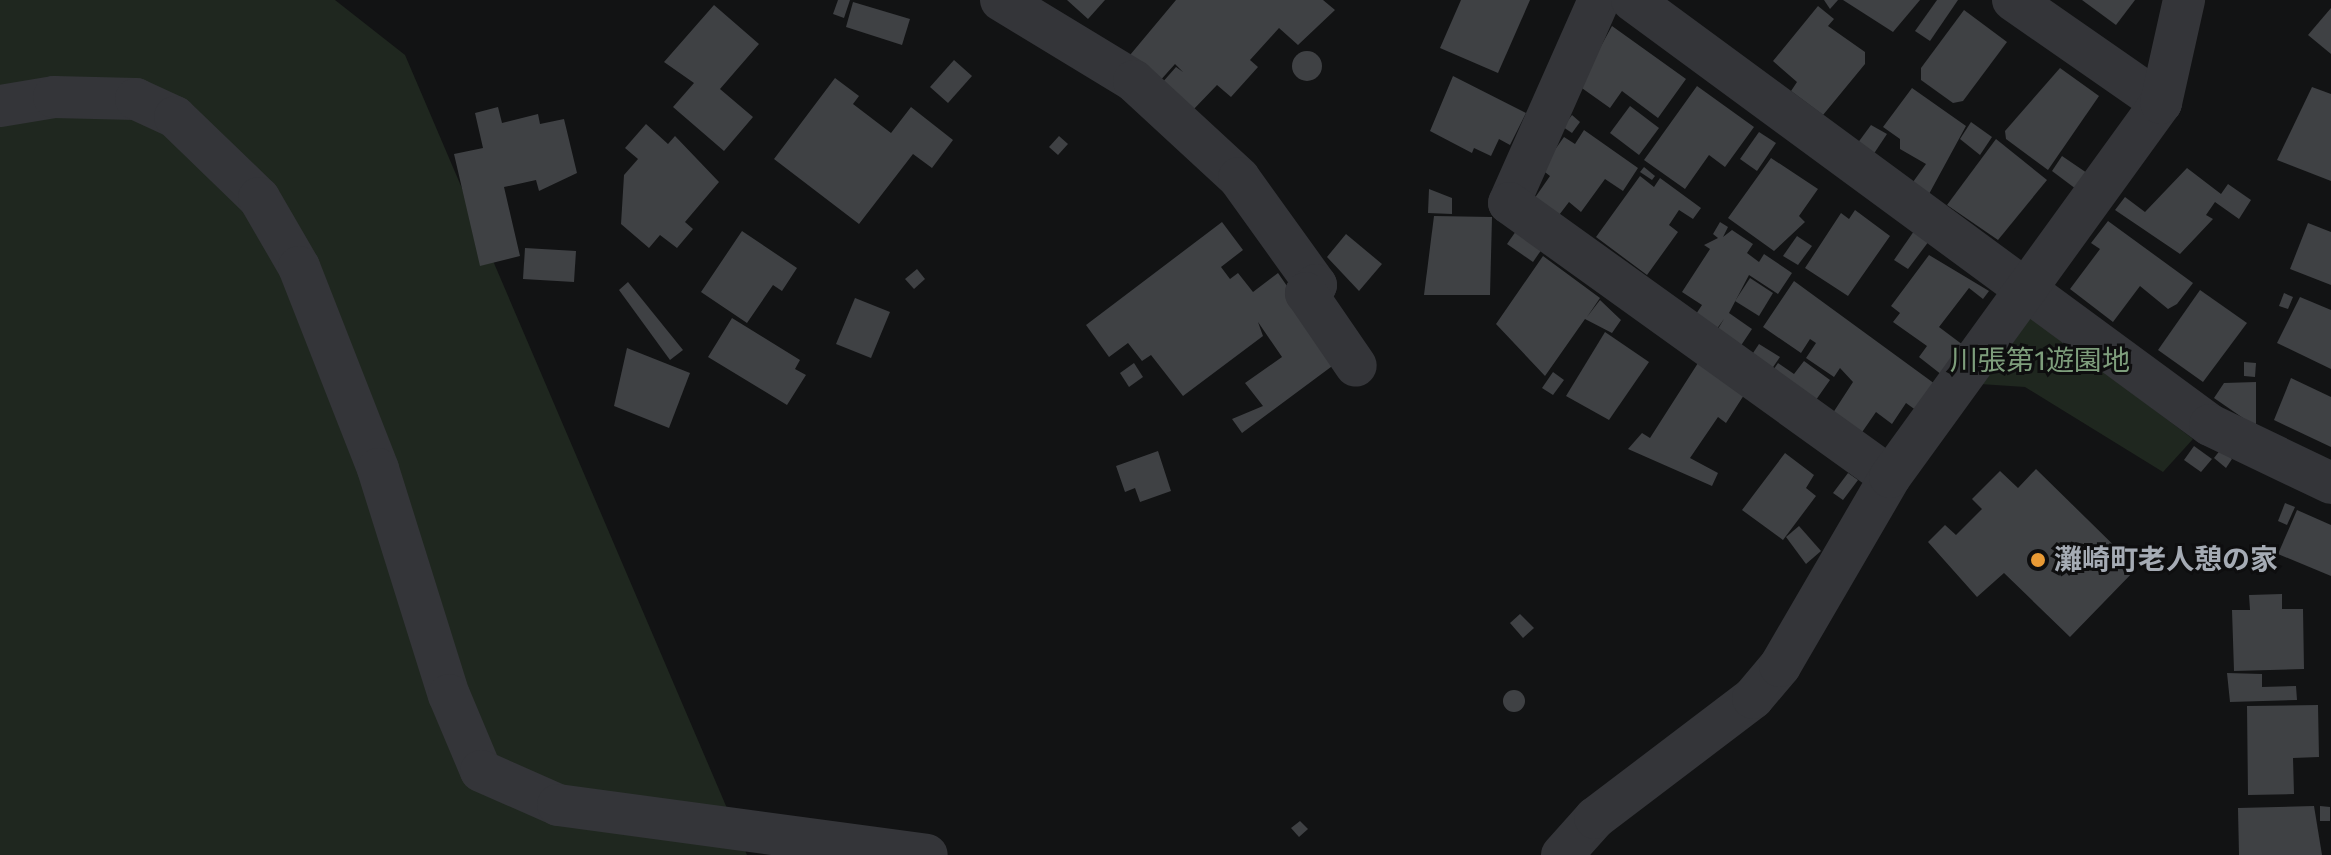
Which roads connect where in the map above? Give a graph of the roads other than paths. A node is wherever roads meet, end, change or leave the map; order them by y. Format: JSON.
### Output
{"nodes":[{"id":1,"x":1001,"y":0,"type":"edge"},
{"id":2,"x":1599,"y":0,"type":"edge"},
{"id":3,"x":1632,"y":0,"type":"edge"},
{"id":4,"x":2013,"y":0,"type":"edge"},
{"id":5,"x":2184,"y":0,"type":"edge"},
{"id":6,"x":2161,"y":103,"type":"junction"},
{"id":7,"x":0,"y":106,"type":"edge"},
{"id":8,"x":2027,"y":292,"type":"junction"},
{"id":9,"x":1356,"y":366,"type":"dead end"},
{"id":10,"x":1890,"y":477,"type":"junction"},
{"id":11,"x":2331,"y":483,"type":"edge"},
{"id":12,"x":927,"y":855,"type":"edge"},
{"id":13,"x":1562,"y":855,"type":"edge"}],
"edges":[{"from":1,"to":9,"type":"street"},
{"from":2,"to":10,"type":"street"},
{"from":3,"to":8,"type":"street"},
{"from":4,"to":6,"type":"street"},
{"from":5,"to":6,"type":"street"},
{"from":6,"to":8,"type":"street"},
{"from":7,"to":12,"type":"street"},
{"from":8,"to":10,"type":"street"},
{"from":8,"to":11,"type":"street"},
{"from":10,"to":13,"type":"street"}]}
